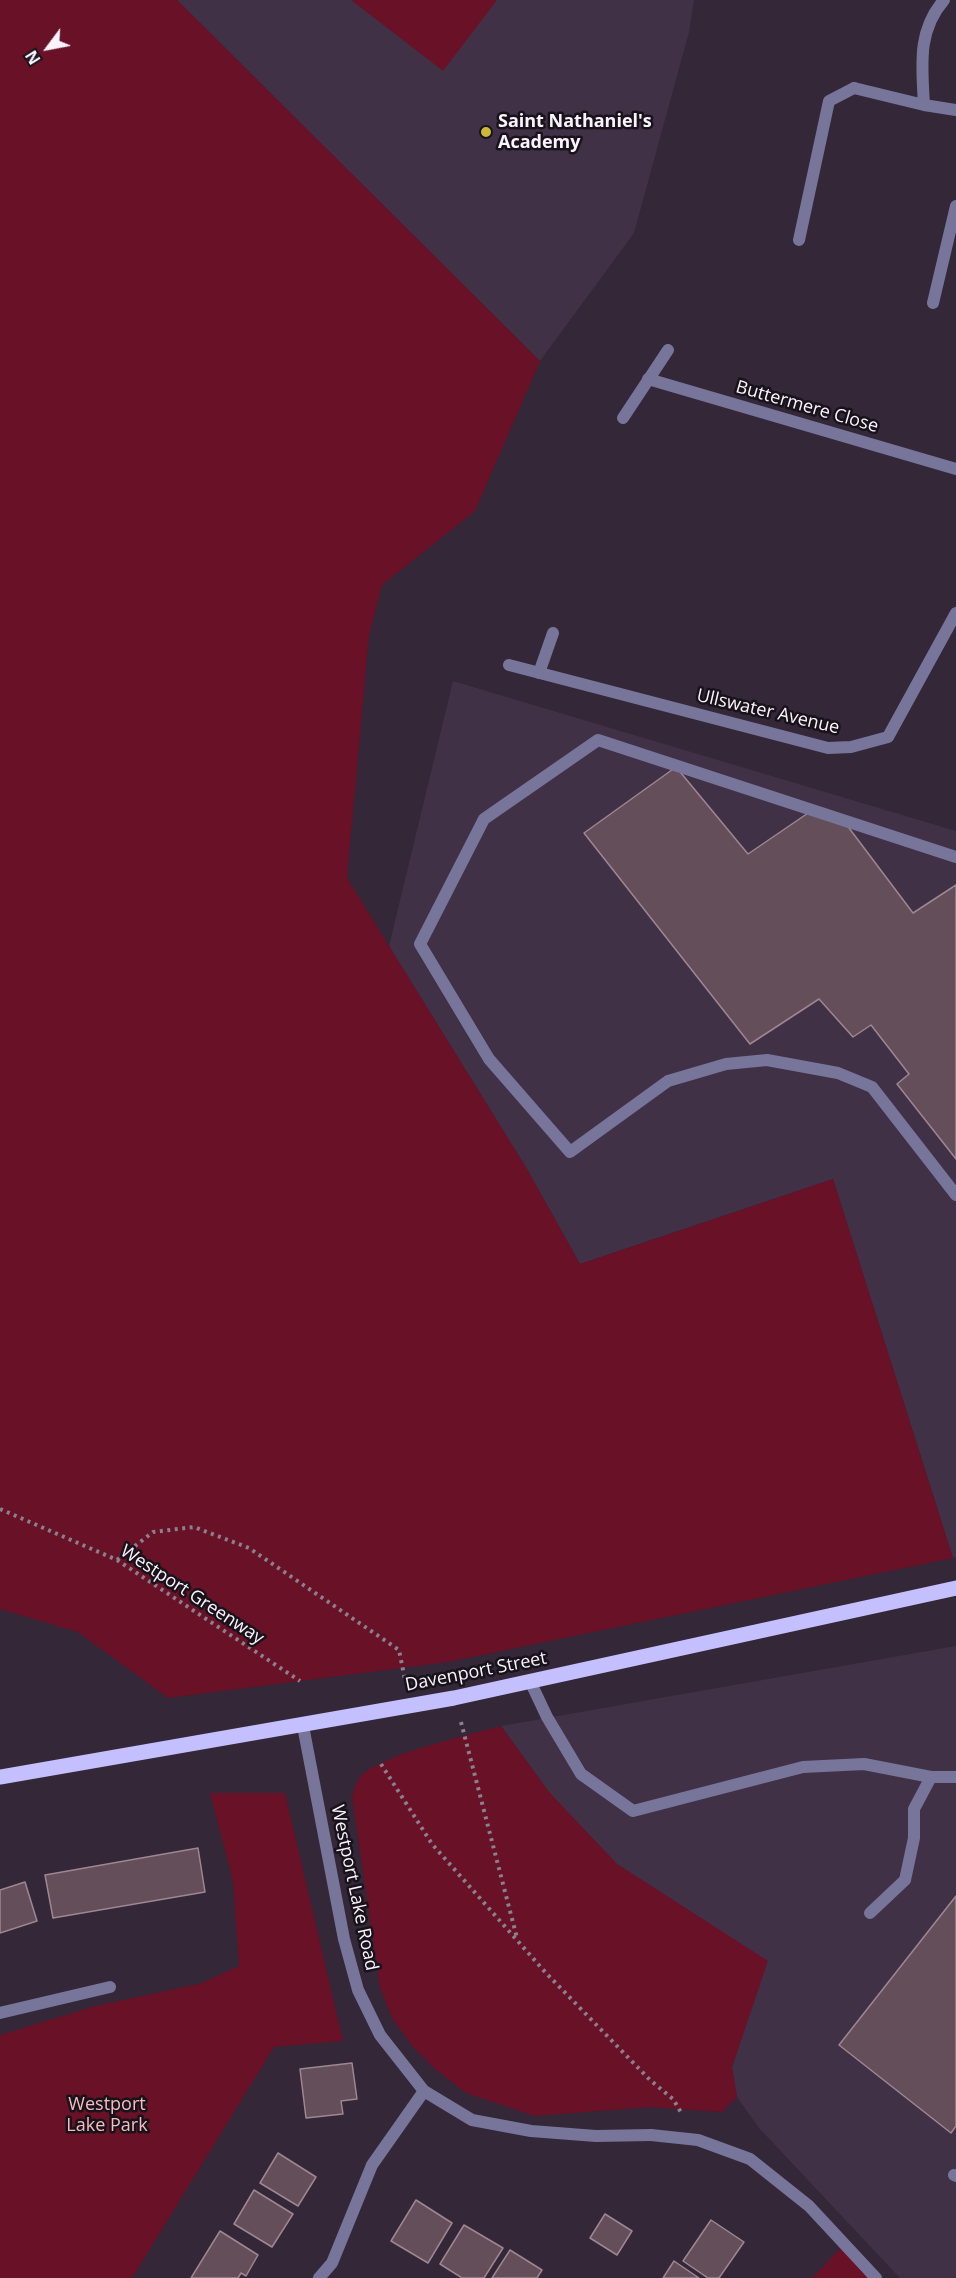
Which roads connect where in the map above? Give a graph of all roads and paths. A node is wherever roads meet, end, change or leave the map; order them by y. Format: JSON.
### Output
{"nodes":[{"id":1,"x":943,"y":0,"type":"edge"},
{"id":2,"x":924,"y":105,"type":"junction"},
{"id":3,"x":956,"y":110,"type":"edge"},
{"id":4,"x":956,"y":206,"type":"edge"},
{"id":5,"x":799,"y":240,"type":"dead end"},
{"id":6,"x":933,"y":303,"type":"dead end"},
{"id":7,"x":668,"y":350,"type":"dead end"},
{"id":8,"x":648,"y":379,"type":"junction"},
{"id":9,"x":623,"y":418,"type":"dead end"},
{"id":10,"x":956,"y":469,"type":"edge"},
{"id":11,"x":956,"y":614,"type":"edge"},
{"id":12,"x":553,"y":633,"type":"dead end"},
{"id":13,"x":509,"y":665,"type":"dead end"},
{"id":14,"x":538,"y":673,"type":"junction"},
{"id":15,"x":956,"y":857,"type":"edge"},
{"id":16,"x":956,"y":1195,"type":"edge"},
{"id":17,"x":0,"y":1509,"type":"edge"},
{"id":18,"x":117,"y":1560,"type":"junction"},
{"id":19,"x":956,"y":1588,"type":"edge"},
{"id":20,"x":300,"y":1681,"type":"dead end"},
{"id":21,"x":530,"y":1681,"type":"junction"},
{"id":22,"x":454,"y":1698,"type":"junction"},
{"id":23,"x":410,"y":1705,"type":"junction"},
{"id":24,"x":303,"y":1726,"type":"junction"},
{"id":25,"x":381,"y":1764,"type":"dead end"},
{"id":26,"x":0,"y":1777,"type":"edge"},
{"id":27,"x":930,"y":1777,"type":"junction"},
{"id":28,"x":956,"y":1777,"type":"edge"},
{"id":29,"x":870,"y":1913,"type":"dead end"},
{"id":30,"x":518,"y":1940,"type":"junction"},
{"id":31,"x":110,"y":1987,"type":"dead end"},
{"id":32,"x":0,"y":2013,"type":"edge"},
{"id":33,"x":424,"y":2091,"type":"junction"},
{"id":34,"x":698,"y":2140,"type":"junction"},
{"id":35,"x":318,"y":2278,"type":"edge"},
{"id":36,"x":876,"y":2278,"type":"edge"}],
"edges":[{"from":1,"to":2,"type":"street"},
{"from":2,"to":3,"type":"street"},
{"from":2,"to":5,"type":"street"},
{"from":4,"to":6,"type":"street"},
{"from":7,"to":8,"type":"street"},
{"from":8,"to":9,"type":"street"},
{"from":8,"to":10,"type":"street","name":"Buttermere Close"},
{"from":11,"to":14,"type":"street","name":"Ullswater Avenue"},
{"from":12,"to":14,"type":"street"},
{"from":13,"to":14,"type":"street","name":"Ullswater Avenue"},
{"from":15,"to":16,"type":"street"},
{"from":17,"to":18,"type":"path","name":"Westport Greenway"},
{"from":18,"to":20,"type":"path","name":"Westport Greenway"},
{"from":18,"to":23,"type":"path"},
{"from":19,"to":21,"type":"main road","name":"Davenport Street"},
{"from":21,"to":22,"type":"main road","name":"Davenport Street"},
{"from":21,"to":27,"type":"street"},
{"from":22,"to":23,"type":"main road","name":"Davenport Street"},
{"from":22,"to":30,"type":"path"},
{"from":23,"to":24,"type":"main road","name":"Davenport Street"},
{"from":24,"to":26,"type":"main road","name":"Davenport Street"},
{"from":24,"to":33,"type":"street","name":"Westport Lake Road"},
{"from":25,"to":30,"type":"path"},
{"from":27,"to":28,"type":"street"},
{"from":27,"to":29,"type":"street"},
{"from":30,"to":34,"type":"path"},
{"from":31,"to":32,"type":"street"},
{"from":33,"to":34,"type":"street","name":"Westport Lake Road"},
{"from":33,"to":35,"type":"street"},
{"from":34,"to":36,"type":"street","name":"Westport Lake Road"}]}
